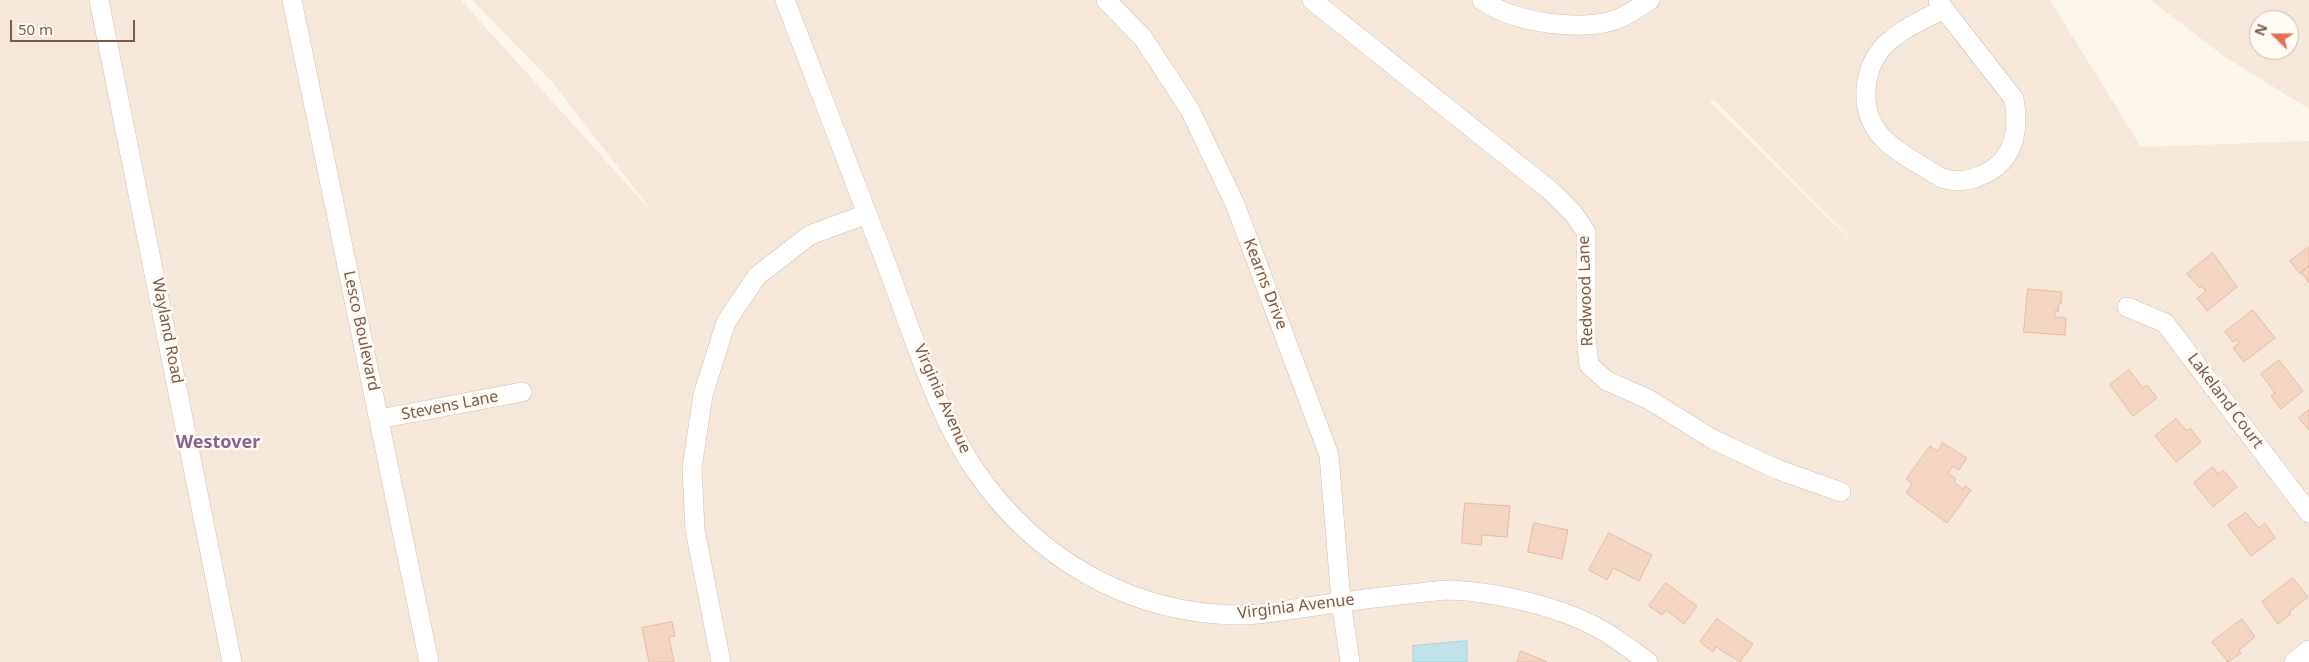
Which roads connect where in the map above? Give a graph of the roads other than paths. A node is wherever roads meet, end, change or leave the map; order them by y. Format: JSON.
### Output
{"nodes":[{"id":1,"x":99,"y":0,"type":"edge"},
{"id":2,"x":292,"y":0,"type":"edge"},
{"id":3,"x":784,"y":0,"type":"edge"},
{"id":4,"x":1106,"y":0,"type":"edge"},
{"id":5,"x":1312,"y":0,"type":"edge"},
{"id":6,"x":1482,"y":0,"type":"edge"},
{"id":7,"x":1650,"y":0,"type":"edge"},
{"id":8,"x":1941,"y":4,"type":"edge"},
{"id":9,"x":867,"y":214,"type":"junction"},
{"id":10,"x":2127,"y":307,"type":"dead end"},
{"id":11,"x":522,"y":392,"type":"dead end"},
{"id":12,"x":379,"y":420,"type":"junction"},
{"id":13,"x":1841,"y":492,"type":"dead end"},
{"id":14,"x":2309,"y":513,"type":"edge"},
{"id":15,"x":1341,"y":601,"type":"junction"},
{"id":16,"x":2309,"y":650,"type":"edge"},
{"id":17,"x":232,"y":662,"type":"edge"},
{"id":18,"x":429,"y":662,"type":"edge"},
{"id":19,"x":721,"y":662,"type":"edge"},
{"id":20,"x":1350,"y":662,"type":"edge"},
{"id":21,"x":1648,"y":662,"type":"edge"},
{"id":22,"x":2294,"y":662,"type":"edge"}],
"edges":[{"from":1,"to":17,"type":"street","name":"Wayland Road"},
{"from":2,"to":12,"type":"street","name":"Lesco Boulevard"},
{"from":3,"to":9,"type":"street","name":"Virginia Avenue"},
{"from":4,"to":15,"type":"street","name":"Kearns Drive"},
{"from":5,"to":13,"type":"street","name":"Redwood Lane"},
{"from":6,"to":7,"type":"street"},
{"from":8,"to":8,"type":"street"},
{"from":9,"to":15,"type":"street","name":"Virginia Avenue"},
{"from":9,"to":19,"type":"street"},
{"from":10,"to":14,"type":"street","name":"Lakeland Court"},
{"from":11,"to":12,"type":"street","name":"Stevens Lane"},
{"from":12,"to":18,"type":"street","name":"Lesco Boulevard"},
{"from":15,"to":20,"type":"street","name":"Kearns Drive"},
{"from":15,"to":21,"type":"street","name":"Virginia Avenue"},
{"from":16,"to":22,"type":"street"}]}
